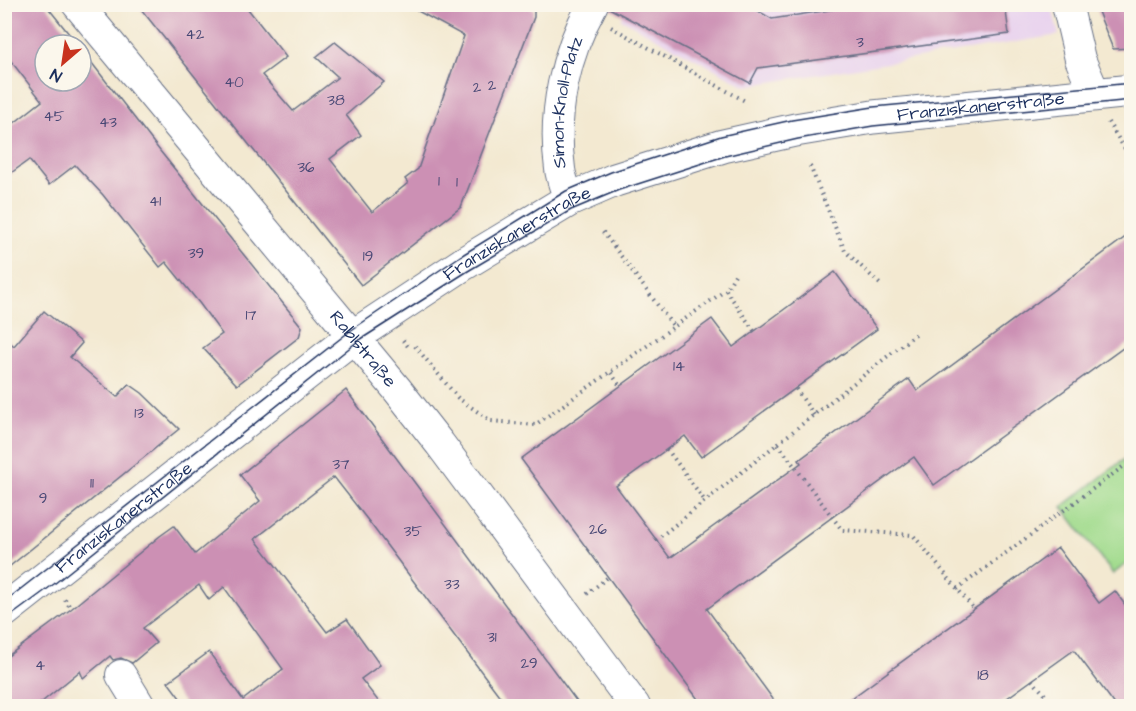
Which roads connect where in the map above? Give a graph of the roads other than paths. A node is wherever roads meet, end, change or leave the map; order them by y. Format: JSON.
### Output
{"nodes":[{"id":1,"x":77,"y":4,"type":"edge"},
{"id":2,"x":1067,"y":4,"type":"edge"},
{"id":3,"x":590,"y":7,"type":"edge"},
{"id":4,"x":1131,"y":91,"type":"edge"},
{"id":5,"x":1095,"y":94,"type":"junction"},
{"id":6,"x":568,"y":200,"type":"junction"},
{"id":7,"x":354,"y":336,"type":"junction"},
{"id":8,"x":4,"y":611,"type":"edge"},
{"id":9,"x":121,"y":675,"type":"dead end"},
{"id":10,"x":140,"y":706,"type":"edge"},
{"id":11,"x":635,"y":706,"type":"edge"}],
"edges":[{"from":1,"to":7,"type":"street","name":"Rablstraße"},
{"from":2,"to":5,"type":"street"},
{"from":3,"to":6,"type":"street","name":"Simon-Knoll-Platz"},
{"from":4,"to":5,"type":"main road","name":"Franziskanerstraße"},
{"from":5,"to":6,"type":"main road","name":"Franziskanerstraße"},
{"from":6,"to":7,"type":"main road","name":"Franziskanerstraße"},
{"from":7,"to":8,"type":"main road","name":"Franziskanerstraße"},
{"from":7,"to":11,"type":"street","name":"Rablstraße"},
{"from":9,"to":10,"type":"street"}]}
